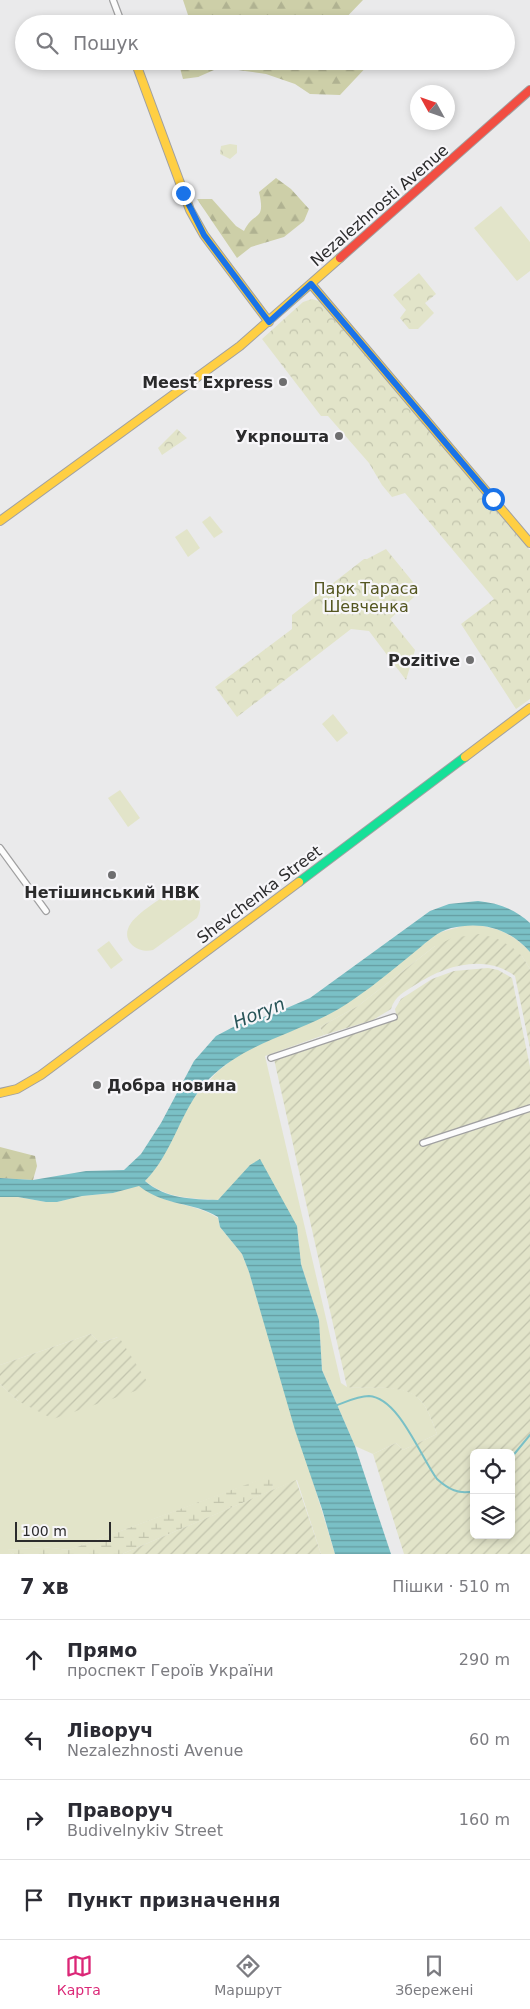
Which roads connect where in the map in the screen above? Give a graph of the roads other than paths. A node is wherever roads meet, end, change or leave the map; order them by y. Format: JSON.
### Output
{"nodes":[{"id":1,"x":113,"y":0,"type":"edge"},
{"id":2,"x":119,"y":15,"type":"edge"},
{"id":3,"x":138,"y":70,"type":"edge"},
{"id":4,"x":530,"y":90,"type":"edge"},
{"id":5,"x":311,"y":284,"type":"junction"},
{"id":6,"x":269,"y":322,"type":"junction"},
{"id":7,"x":0,"y":521,"type":"edge"},
{"id":8,"x":530,"y":543,"type":"edge"},
{"id":9,"x":530,"y":708,"type":"edge"},
{"id":10,"x":0,"y":848,"type":"edge"},
{"id":11,"x":46,"y":911,"type":"dead end"},
{"id":12,"x":394,"y":1017,"type":"dead end"},
{"id":13,"x":271,"y":1058,"type":"dead end"},
{"id":14,"x":0,"y":1093,"type":"edge"},
{"id":15,"x":530,"y":1108,"type":"edge"},
{"id":16,"x":423,"y":1143,"type":"dead end"}],
"edges":[{"from":1,"to":2,"type":"street"},
{"from":3,"to":6,"type":"street"},
{"from":4,"to":5,"type":"street","name":"Nezalezhnosti Avenue"},
{"from":5,"to":6,"type":"street","name":"Nezalezhnosti Avenue"},
{"from":5,"to":8,"type":"street"},
{"from":6,"to":7,"type":"street","name":"Nezalezhnosti Avenue"},
{"from":9,"to":14,"type":"street","name":"Shevchenka Street"},
{"from":10,"to":11,"type":"street"},
{"from":12,"to":13,"type":"street"},
{"from":15,"to":16,"type":"street"}]}
